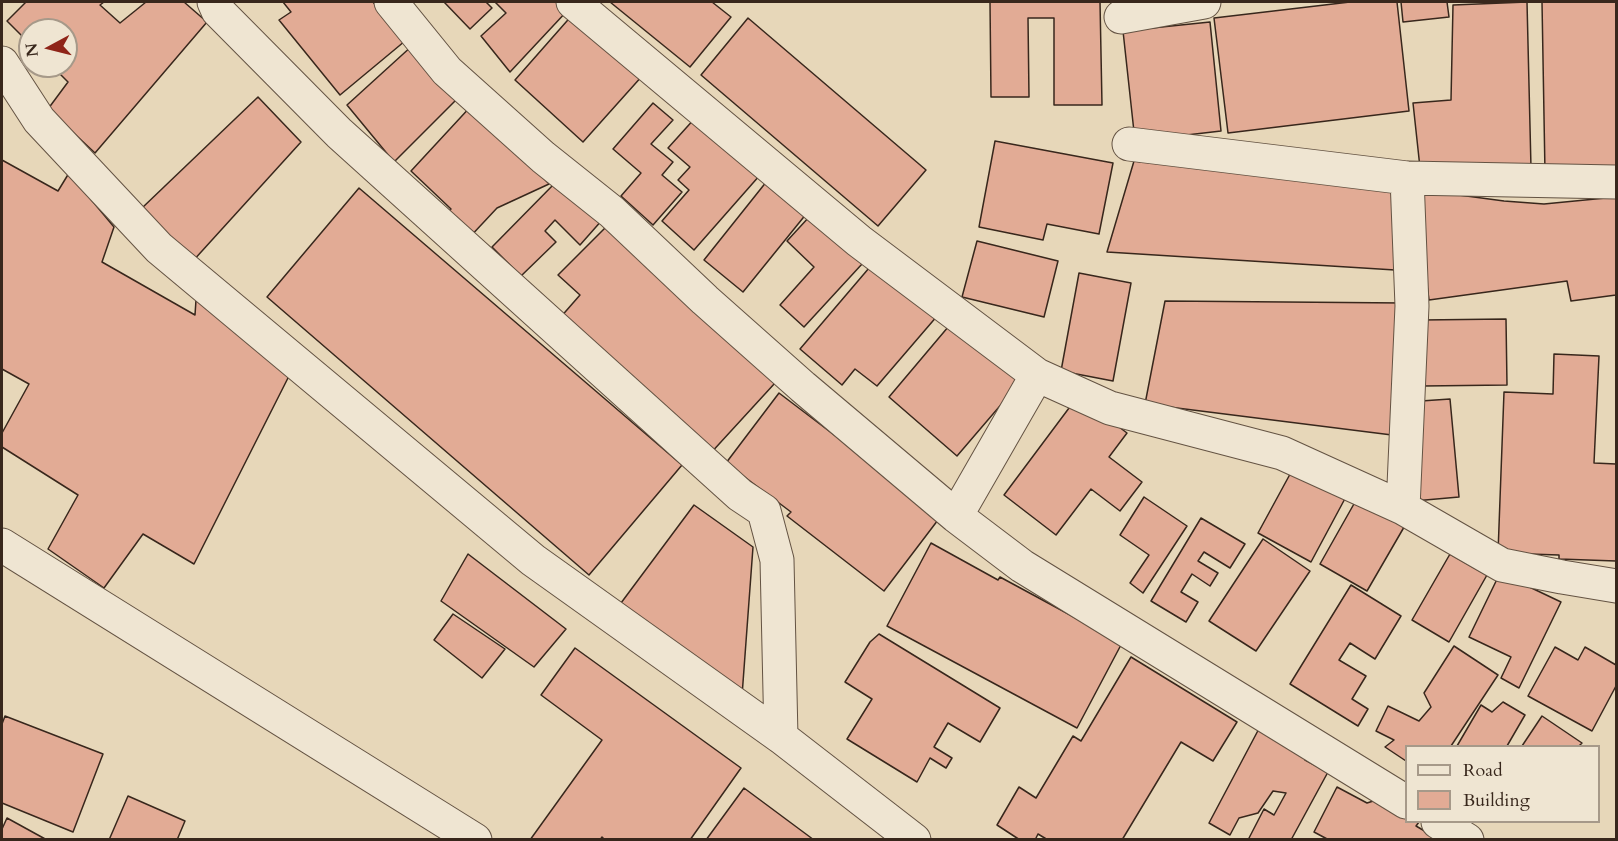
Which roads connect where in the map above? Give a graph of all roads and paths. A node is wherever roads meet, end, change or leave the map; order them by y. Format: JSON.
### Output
{"nodes":[{"id":1,"x":214,"y":2,"type":"edge"},
{"id":2,"x":391,"y":2,"type":"edge"},
{"id":3,"x":573,"y":2,"type":"edge"},
{"id":4,"x":1204,"y":2,"type":"edge"},
{"id":5,"x":1121,"y":17,"type":"dead end"},
{"id":6,"x":2,"y":63,"type":"edge"},
{"id":7,"x":2,"y":102,"type":"edge"},
{"id":8,"x":39,"y":120,"type":"junction"},
{"id":9,"x":1129,"y":144,"type":"dead end"},
{"id":10,"x":1407,"y":178,"type":"junction"},
{"id":11,"x":1617,"y":182,"type":"edge"},
{"id":12,"x":1037,"y":375,"type":"junction"},
{"id":13,"x":1403,"y":508,"type":"junction"},
{"id":14,"x":956,"y":516,"type":"junction"},
{"id":15,"x":2,"y":545,"type":"edge"},
{"id":16,"x":1617,"y":586,"type":"edge"},
{"id":17,"x":781,"y":737,"type":"junction"},
{"id":18,"x":1405,"y":801,"type":"edge"},
{"id":19,"x":1440,"y":823,"type":"edge"},
{"id":20,"x":475,"y":840,"type":"edge"},
{"id":21,"x":914,"y":840,"type":"edge"},
{"id":22,"x":1467,"y":840,"type":"edge"}],
"edges":[{"from":1,"to":17,"type":"street"},
{"from":2,"to":14,"type":"street"},
{"from":3,"to":12,"type":"street"},
{"from":4,"to":5,"type":"street"},
{"from":6,"to":8,"type":"street"},
{"from":7,"to":8,"type":"street"},
{"from":8,"to":17,"type":"street"},
{"from":9,"to":10,"type":"street"},
{"from":10,"to":11,"type":"street"},
{"from":10,"to":13,"type":"street"},
{"from":12,"to":13,"type":"street"},
{"from":12,"to":14,"type":"street"},
{"from":13,"to":16,"type":"street"},
{"from":14,"to":18,"type":"street"},
{"from":15,"to":20,"type":"street"},
{"from":17,"to":21,"type":"street"},
{"from":19,"to":22,"type":"street"}]}
